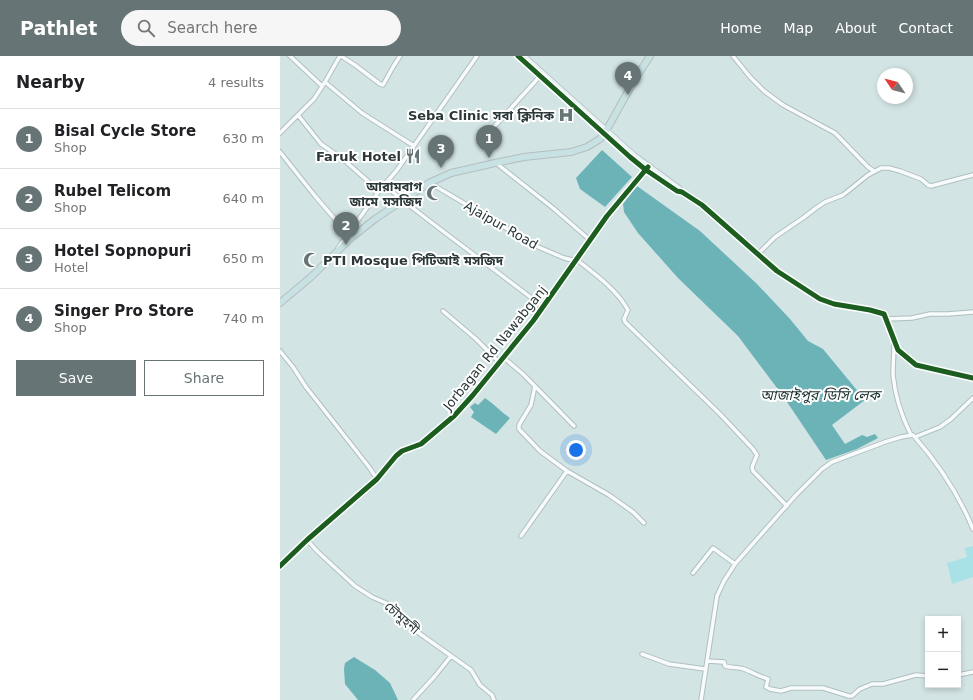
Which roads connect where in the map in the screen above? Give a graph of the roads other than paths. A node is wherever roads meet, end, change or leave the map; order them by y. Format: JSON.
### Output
{"nodes":[{"id":1,"x":290,"y":56,"type":"edge"},
{"id":2,"x":340,"y":56,"type":"edge"},
{"id":3,"x":400,"y":56,"type":"edge"},
{"id":4,"x":477,"y":56,"type":"edge"},
{"id":5,"x":518,"y":56,"type":"edge"},
{"id":6,"x":524,"y":56,"type":"edge"},
{"id":7,"x":650,"y":56,"type":"edge"},
{"id":8,"x":733,"y":56,"type":"edge"},
{"id":9,"x":541,"y":74,"type":"junction"},
{"id":10,"x":325,"y":82,"type":"junction"},
{"id":11,"x":322,"y":86,"type":"junction"},
{"id":12,"x":298,"y":115,"type":"junction"},
{"id":13,"x":493,"y":128,"type":"dead end"},
{"id":14,"x":605,"y":132,"type":"junction"},
{"id":15,"x":280,"y":133,"type":"edge"},
{"id":16,"x":414,"y":146,"type":"junction"},
{"id":17,"x":280,"y":152,"type":"edge"},
{"id":18,"x":495,"y":163,"type":"junction"},
{"id":19,"x":647,"y":168,"type":"junction"},
{"id":20,"x":874,"y":171,"type":"junction"},
{"id":21,"x":973,"y":176,"type":"edge"},
{"id":22,"x":429,"y":183,"type":"junction"},
{"id":23,"x":384,"y":185,"type":"junction"},
{"id":24,"x":379,"y":191,"type":"junction"},
{"id":25,"x":402,"y":200,"type":"junction"},
{"id":26,"x":346,"y":236,"type":"junction"},
{"id":27,"x":590,"y":240,"type":"junction"},
{"id":28,"x":335,"y":254,"type":"junction"},
{"id":29,"x":758,"y":254,"type":"junction"},
{"id":30,"x":577,"y":260,"type":"junction"},
{"id":31,"x":280,"y":303,"type":"edge"},
{"id":32,"x":543,"y":307,"type":"junction"},
{"id":33,"x":443,"y":311,"type":"dead end"},
{"id":34,"x":973,"y":312,"type":"edge"},
{"id":35,"x":886,"y":319,"type":"junction"},
{"id":36,"x":894,"y":340,"type":"junction"},
{"id":37,"x":280,"y":351,"type":"edge"},
{"id":38,"x":504,"y":358,"type":"junction"},
{"id":39,"x":500,"y":363,"type":"junction"},
{"id":40,"x":973,"y":378,"type":"edge"},
{"id":41,"x":535,"y":386,"type":"junction"},
{"id":42,"x":973,"y":398,"type":"edge"},
{"id":43,"x":574,"y":426,"type":"dead end"},
{"id":44,"x":913,"y":436,"type":"junction"},
{"id":45,"x":568,"y":471,"type":"junction"},
{"id":46,"x":377,"y":479,"type":"junction"},
{"id":47,"x":787,"y":506,"type":"junction"},
{"id":48,"x":644,"y":523,"type":"dead end"},
{"id":49,"x":973,"y":528,"type":"edge"},
{"id":50,"x":521,"y":536,"type":"dead end"},
{"id":51,"x":307,"y":540,"type":"junction"},
{"id":52,"x":735,"y":564,"type":"junction"},
{"id":53,"x":280,"y":566,"type":"edge"},
{"id":54,"x":693,"y":573,"type":"dead end"},
{"id":55,"x":642,"y":654,"type":"dead end"},
{"id":56,"x":451,"y":656,"type":"junction"},
{"id":57,"x":707,"y":661,"type":"junction"},
{"id":58,"x":705,"y":669,"type":"junction"},
{"id":59,"x":973,"y":672,"type":"edge"},
{"id":60,"x":961,"y":674,"type":"edge"},
{"id":61,"x":925,"y":676,"type":"edge"},
{"id":62,"x":413,"y":700,"type":"edge"},
{"id":63,"x":494,"y":700,"type":"edge"},
{"id":64,"x":701,"y":700,"type":"edge"}],
"edges":[{"from":1,"to":11,"type":"street"},
{"from":2,"to":3,"type":"street"},
{"from":2,"to":10,"type":"street"},
{"from":4,"to":16,"type":"street"},
{"from":5,"to":9,"type":"street"},
{"from":6,"to":9,"type":"street"},
{"from":7,"to":14,"type":"highway"},
{"from":8,"to":20,"type":"street"},
{"from":9,"to":13,"type":"street"},
{"from":9,"to":14,"type":"street"},
{"from":10,"to":11,"type":"street"},
{"from":10,"to":16,"type":"street"},
{"from":11,"to":12,"type":"street"},
{"from":12,"to":15,"type":"street"},
{"from":12,"to":24,"type":"street"},
{"from":14,"to":18,"type":"highway"},
{"from":14,"to":19,"type":"street"},
{"from":16,"to":23,"type":"street"},
{"from":17,"to":26,"type":"street"},
{"from":18,"to":22,"type":"highway"},
{"from":18,"to":27,"type":"street"},
{"from":19,"to":27,"type":"street","name":"Jorbagan Rd Nawabganj"},
{"from":19,"to":29,"type":"street"},
{"from":20,"to":21,"type":"street"},
{"from":20,"to":29,"type":"street"},
{"from":22,"to":25,"type":"highway"},
{"from":22,"to":30,"type":"street","name":"Ajaipur Road"},
{"from":23,"to":24,"type":"street"},
{"from":23,"to":25,"type":"street"},
{"from":24,"to":26,"type":"street"},
{"from":25,"to":28,"type":"highway"},
{"from":25,"to":32,"type":"street"},
{"from":26,"to":28,"type":"street"},
{"from":27,"to":30,"type":"street","name":"Jorbagan Rd Nawabganj"},
{"from":28,"to":31,"type":"highway"},
{"from":29,"to":35,"type":"street"},
{"from":30,"to":32,"type":"street","name":"Jorbagan Rd Nawabganj"},
{"from":30,"to":47,"type":"street"},
{"from":32,"to":38,"type":"street","name":"Jorbagan Rd Nawabganj"},
{"from":33,"to":39,"type":"street"},
{"from":34,"to":35,"type":"street"},
{"from":35,"to":36,"type":"street"},
{"from":36,"to":40,"type":"street"},
{"from":36,"to":44,"type":"street"},
{"from":37,"to":46,"type":"street"},
{"from":38,"to":39,"type":"street","name":"Jorbagan Rd Nawabganj"},
{"from":38,"to":41,"type":"street"},
{"from":39,"to":46,"type":"street","name":"Jorbagan Rd Nawabganj"},
{"from":41,"to":43,"type":"street"},
{"from":41,"to":45,"type":"street"},
{"from":42,"to":44,"type":"street"},
{"from":44,"to":47,"type":"street"},
{"from":44,"to":49,"type":"street"},
{"from":45,"to":48,"type":"street"},
{"from":45,"to":50,"type":"street"},
{"from":46,"to":51,"type":"street","name":"Jorbagan Rd Nawabganj"},
{"from":47,"to":52,"type":"street"},
{"from":51,"to":53,"type":"street","name":"Jorbagan Rd Nawabganj"},
{"from":51,"to":56,"type":"street","name":"চৌমুহনী"},
{"from":52,"to":54,"type":"street"},
{"from":52,"to":57,"type":"street"},
{"from":55,"to":58,"type":"street"},
{"from":56,"to":62,"type":"street"},
{"from":56,"to":63,"type":"street","name":"চৌমুহনী"},
{"from":57,"to":58,"type":"street"},
{"from":57,"to":61,"type":"street"},
{"from":58,"to":64,"type":"street"},
{"from":59,"to":60,"type":"street"}]}
